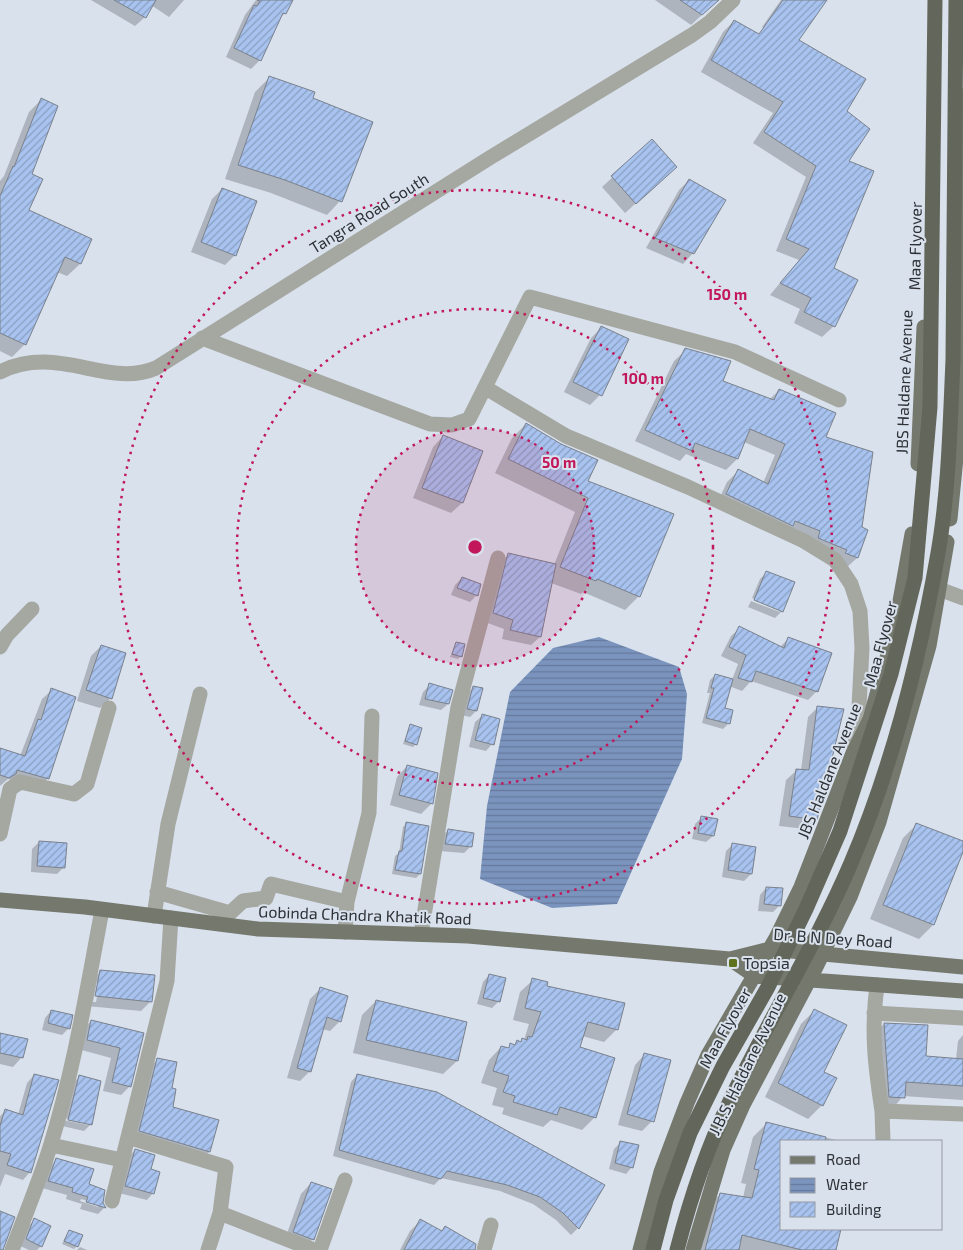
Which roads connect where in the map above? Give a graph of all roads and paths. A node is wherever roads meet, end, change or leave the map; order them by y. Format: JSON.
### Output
{"nodes":[{"id":1,"x":733,"y":0,"type":"edge"},
{"id":2,"x":930,"y":0,"type":"edge"},
{"id":3,"x":935,"y":0,"type":"edge"},
{"id":4,"x":956,"y":0,"type":"edge"},
{"id":5,"x":963,"y":96,"type":"edge"},
{"id":6,"x":962,"y":291,"type":"edge"},
{"id":7,"x":202,"y":338,"type":"junction"},
{"id":8,"x":0,"y":372,"type":"edge"},
{"id":9,"x":486,"y":388,"type":"junction"},
{"id":10,"x":839,"y":400,"type":"dead end"},
{"id":11,"x":962,"y":400,"type":"edge"},
{"id":12,"x":958,"y":492,"type":"edge"},
{"id":13,"x":498,"y":558,"type":"dead end"},
{"id":14,"x":938,"y":589,"type":"junction"},
{"id":15,"x":963,"y":598,"type":"edge"},
{"id":16,"x":32,"y":609,"type":"dead end"},
{"id":17,"x":0,"y":647,"type":"edge"},
{"id":18,"x":200,"y":694,"type":"dead end"},
{"id":19,"x":109,"y":708,"type":"dead end"},
{"id":20,"x":372,"y":716,"type":"dead end"},
{"id":21,"x":853,"y":753,"type":"junction"},
{"id":22,"x":0,"y":834,"type":"edge"},
{"id":23,"x":157,"y":892,"type":"junction"},
{"id":24,"x":0,"y":900,"type":"edge"},
{"id":25,"x":347,"y":902,"type":"junction"},
{"id":26,"x":102,"y":910,"type":"junction"},
{"id":27,"x":154,"y":916,"type":"junction"},
{"id":28,"x":171,"y":918,"type":"junction"},
{"id":29,"x":345,"y":932,"type":"junction"},
{"id":30,"x":421,"y":934,"type":"junction"},
{"id":31,"x":770,"y":949,"type":"junction"},
{"id":32,"x":822,"y":953,"type":"junction"},
{"id":33,"x":730,"y":959,"type":"junction"},
{"id":34,"x":963,"y":967,"type":"edge"},
{"id":35,"x":755,"y":976,"type":"junction"},
{"id":36,"x":808,"y":981,"type":"junction"},
{"id":37,"x":877,"y":985,"type":"junction"},
{"id":38,"x":963,"y":991,"type":"edge"},
{"id":39,"x":874,"y":1013,"type":"junction"},
{"id":40,"x":963,"y":1018,"type":"edge"},
{"id":41,"x":882,"y":1111,"type":"junction"},
{"id":42,"x":963,"y":1114,"type":"edge"},
{"id":43,"x":128,"y":1137,"type":"junction"},
{"id":44,"x":883,"y":1140,"type":"edge"},
{"id":45,"x":51,"y":1145,"type":"junction"},
{"id":46,"x":122,"y":1160,"type":"junction"},
{"id":47,"x":345,"y":1180,"type":"dead end"},
{"id":48,"x":112,"y":1201,"type":"dead end"},
{"id":49,"x":220,"y":1213,"type":"junction"},
{"id":50,"x":491,"y":1226,"type":"dead end"},
{"id":51,"x":12,"y":1250,"type":"edge"},
{"id":52,"x":208,"y":1250,"type":"edge"},
{"id":53,"x":314,"y":1250,"type":"edge"},
{"id":54,"x":320,"y":1250,"type":"edge"},
{"id":55,"x":484,"y":1250,"type":"edge"},
{"id":56,"x":640,"y":1250,"type":"edge"},
{"id":57,"x":653,"y":1250,"type":"edge"},
{"id":58,"x":677,"y":1250,"type":"edge"},
{"id":59,"x":693,"y":1250,"type":"edge"}],
"edges":[{"from":1,"to":7,"type":"street","name":"Tangra Road South"},
{"from":2,"to":21,"type":"main road","name":"JBS Haldane Avenue"},
{"from":3,"to":57,"type":"highway","name":"Maa Flyover"},
{"from":4,"to":58,"type":"highway"},
{"from":5,"to":6,"type":"main road"},
{"from":6,"to":11,"type":"main road"},
{"from":7,"to":8,"type":"street","name":"Tangra Road South"},
{"from":7,"to":9,"type":"street"},
{"from":9,"to":10,"type":"street"},
{"from":9,"to":21,"type":"street"},
{"from":11,"to":12,"type":"main road"},
{"from":12,"to":14,"type":"main road"},
{"from":13,"to":30,"type":"street"},
{"from":14,"to":15,"type":"street"},
{"from":14,"to":32,"type":"main road"},
{"from":16,"to":17,"type":"street"},
{"from":18,"to":23,"type":"street"},
{"from":19,"to":22,"type":"street"},
{"from":20,"to":25,"type":"street"},
{"from":21,"to":31,"type":"main road","name":"JBS Haldane Avenue"},
{"from":23,"to":25,"type":"street"},
{"from":23,"to":27,"type":"street"},
{"from":24,"to":26,"type":"main road","name":"Gobinda Chandra Khatik Road"},
{"from":25,"to":29,"type":"street"},
{"from":26,"to":27,"type":"main road","name":"Gobinda Chandra Khatik Road"},
{"from":26,"to":45,"type":"street"},
{"from":27,"to":28,"type":"main road","name":"Gobinda Chandra Khatik Road"},
{"from":28,"to":29,"type":"main road","name":"Gobinda Chandra Khatik Road"},
{"from":28,"to":43,"type":"street"},
{"from":29,"to":30,"type":"main road","name":"Gobinda Chandra Khatik Road"},
{"from":30,"to":33,"type":"main road","name":"Gobinda Chandra Khatik Road"},
{"from":31,"to":32,"type":"main road","name":"Dr. B N Dey Road"},
{"from":31,"to":33,"type":"main road","name":"Dr. B N Dey Road"},
{"from":31,"to":35,"type":"main road","name":"JBS Haldane Avenue"},
{"from":32,"to":34,"type":"main road","name":"Dr. B N Dey Road"},
{"from":32,"to":36,"type":"main road"},
{"from":33,"to":35,"type":"main road"},
{"from":35,"to":36,"type":"main road"},
{"from":35,"to":56,"type":"main road","name":"JBS Haldane Avenue"},
{"from":36,"to":37,"type":"main road"},
{"from":36,"to":59,"type":"main road","name":"J.B.S. Haldane Avenue"},
{"from":37,"to":38,"type":"main road"},
{"from":37,"to":39,"type":"street"},
{"from":39,"to":40,"type":"street"},
{"from":39,"to":41,"type":"street"},
{"from":41,"to":42,"type":"street"},
{"from":41,"to":44,"type":"street"},
{"from":43,"to":46,"type":"street"},
{"from":43,"to":49,"type":"street"},
{"from":45,"to":46,"type":"street"},
{"from":45,"to":51,"type":"street"},
{"from":46,"to":48,"type":"street"},
{"from":47,"to":54,"type":"street"},
{"from":49,"to":52,"type":"street"},
{"from":49,"to":53,"type":"street"},
{"from":50,"to":55,"type":"street"}]}
